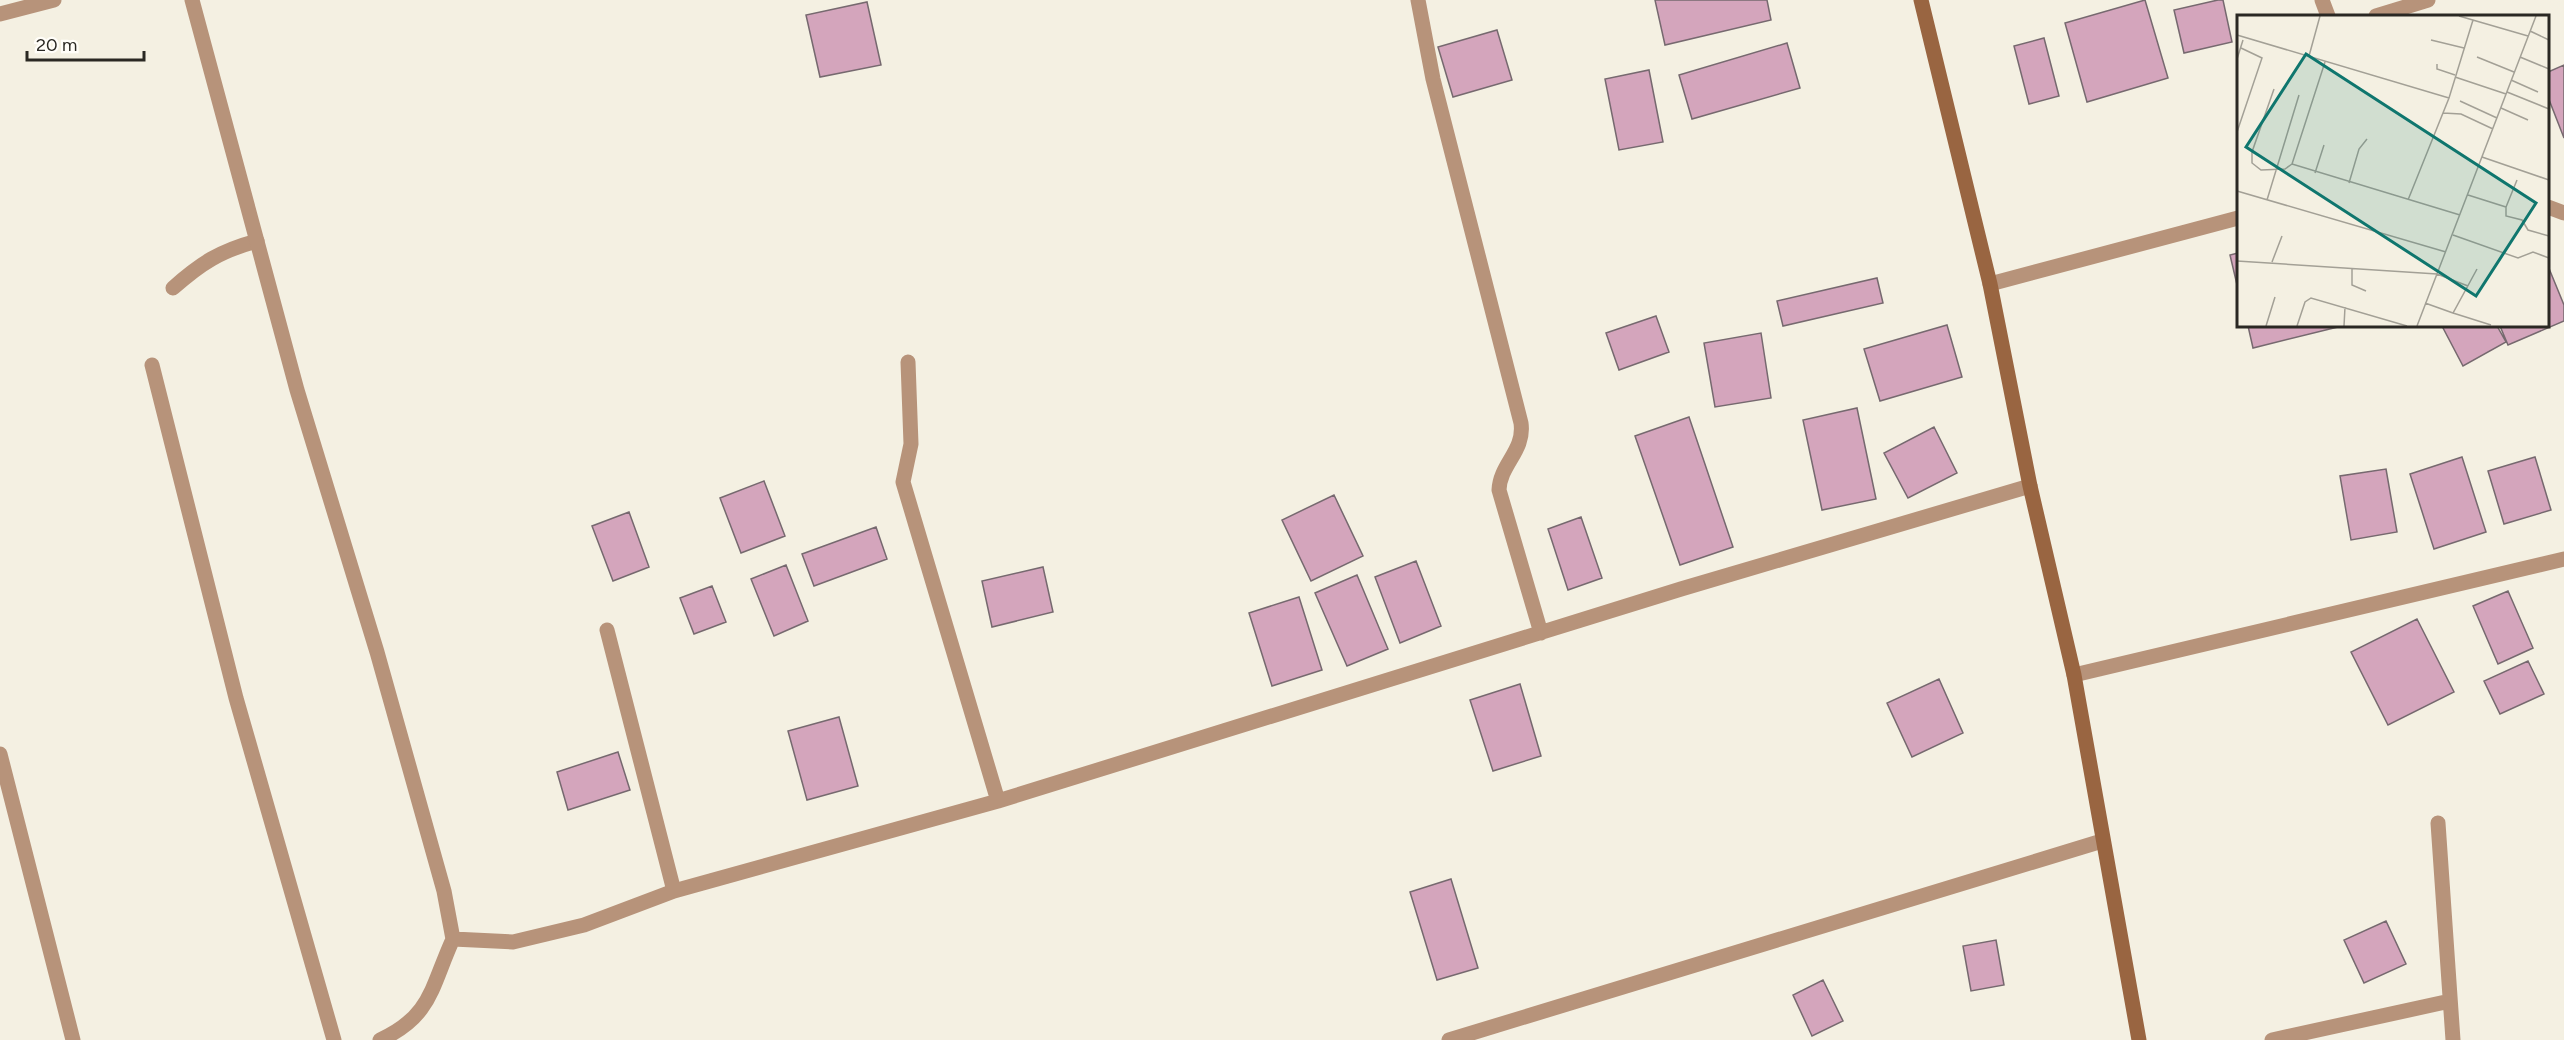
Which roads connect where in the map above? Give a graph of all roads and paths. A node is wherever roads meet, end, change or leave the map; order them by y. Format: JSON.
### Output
{"nodes":[{"id":1,"x":54,"y":0,"type":"edge"},
{"id":2,"x":192,"y":0,"type":"edge"},
{"id":3,"x":1418,"y":0,"type":"edge"},
{"id":4,"x":1921,"y":0,"type":"edge"},
{"id":5,"x":2322,"y":0,"type":"edge"},
{"id":6,"x":2428,"y":0,"type":"edge"},
{"id":7,"x":33,"y":2,"type":"edge"},
{"id":8,"x":0,"y":14,"type":"edge"},
{"id":9,"x":2328,"y":15,"type":"edge"},
{"id":10,"x":2379,"y":15,"type":"edge"},
{"id":11,"x":2549,"y":208,"type":"edge"},
{"id":12,"x":2564,"y":213,"type":"edge"},
{"id":13,"x":2237,"y":218,"type":"edge"},
{"id":14,"x":257,"y":241,"type":"junction"},
{"id":15,"x":1990,"y":285,"type":"junction"},
{"id":16,"x":173,"y":288,"type":"dead end"},
{"id":17,"x":908,"y":362,"type":"dead end"},
{"id":18,"x":152,"y":365,"type":"dead end"},
{"id":19,"x":2030,"y":486,"type":"junction"},
{"id":20,"x":2564,"y":559,"type":"edge"},
{"id":21,"x":607,"y":630,"type":"dead end"},
{"id":22,"x":1541,"y":633,"type":"junction"},
{"id":23,"x":2074,"y":675,"type":"junction"},
{"id":24,"x":0,"y":754,"type":"edge"},
{"id":25,"x":998,"y":801,"type":"junction"},
{"id":26,"x":2438,"y":823,"type":"dead end"},
{"id":27,"x":2102,"y":842,"type":"junction"},
{"id":28,"x":674,"y":891,"type":"junction"},
{"id":29,"x":453,"y":939,"type":"junction"},
{"id":30,"x":2450,"y":1001,"type":"junction"},
{"id":31,"x":73,"y":1040,"type":"edge"},
{"id":32,"x":334,"y":1040,"type":"edge"},
{"id":33,"x":380,"y":1040,"type":"edge"},
{"id":34,"x":1449,"y":1040,"type":"edge"},
{"id":35,"x":2139,"y":1040,"type":"edge"},
{"id":36,"x":2272,"y":1040,"type":"edge"},
{"id":37,"x":2453,"y":1040,"type":"edge"}],
"edges":[{"from":1,"to":7,"type":"street"},
{"from":2,"to":14,"type":"street"},
{"from":3,"to":22,"type":"street"},
{"from":4,"to":15,"type":"main road"},
{"from":5,"to":9,"type":"street"},
{"from":6,"to":10,"type":"street"},
{"from":7,"to":8,"type":"street"},
{"from":11,"to":12,"type":"street"},
{"from":13,"to":15,"type":"street"},
{"from":14,"to":16,"type":"street"},
{"from":14,"to":29,"type":"street"},
{"from":15,"to":19,"type":"main road"},
{"from":17,"to":25,"type":"street"},
{"from":18,"to":32,"type":"street"},
{"from":19,"to":22,"type":"street"},
{"from":19,"to":23,"type":"main road"},
{"from":20,"to":23,"type":"street"},
{"from":21,"to":28,"type":"street"},
{"from":22,"to":25,"type":"street"},
{"from":23,"to":27,"type":"main road"},
{"from":24,"to":31,"type":"street"},
{"from":25,"to":28,"type":"street"},
{"from":26,"to":30,"type":"street"},
{"from":27,"to":34,"type":"street"},
{"from":27,"to":35,"type":"main road"},
{"from":28,"to":29,"type":"street"},
{"from":29,"to":33,"type":"street"},
{"from":30,"to":36,"type":"street"},
{"from":30,"to":37,"type":"street"}]}
